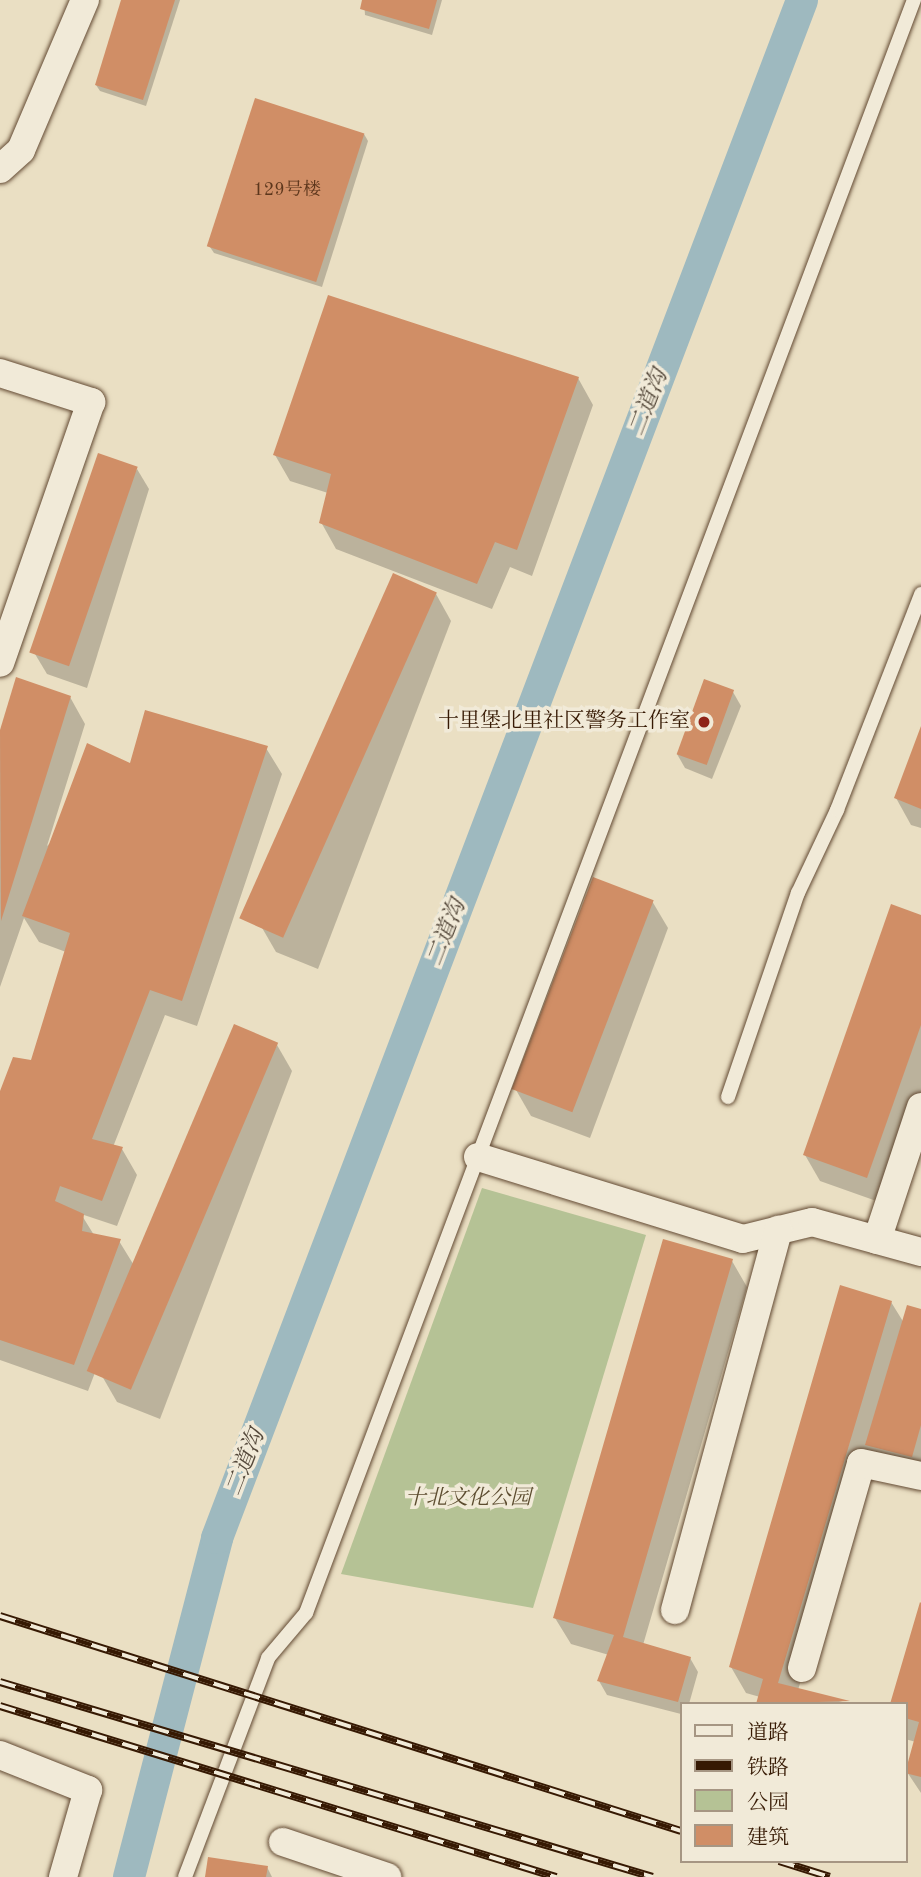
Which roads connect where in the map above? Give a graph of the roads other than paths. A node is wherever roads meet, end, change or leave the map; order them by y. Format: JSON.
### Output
{"nodes":[{"id":1,"x":85,"y":0,"type":"edge"},
{"id":2,"x":914,"y":0,"type":"edge"},
{"id":3,"x":0,"y":169,"type":"edge"},
{"id":4,"x":0,"y":373,"type":"edge"},
{"id":5,"x":921,"y":594,"type":"edge"},
{"id":6,"x":0,"y":663,"type":"edge"},
{"id":7,"x":728,"y":1097,"type":"dead end"},
{"id":8,"x":921,"y":1107,"type":"edge"},
{"id":9,"x":478,"y":1157,"type":"junction"},
{"id":10,"x":778,"y":1230,"type":"junction"},
{"id":11,"x":877,"y":1240,"type":"junction"},
{"id":12,"x":921,"y":1252,"type":"edge"},
{"id":13,"x":921,"y":1476,"type":"edge"},
{"id":14,"x":675,"y":1610,"type":"dead end"},
{"id":15,"x":802,"y":1668,"type":"dead end"},
{"id":16,"x":0,"y":1755,"type":"edge"},
{"id":17,"x":283,"y":1842,"type":"dead end"},
{"id":18,"x":63,"y":1877,"type":"edge"},
{"id":19,"x":185,"y":1877,"type":"edge"},
{"id":20,"x":387,"y":1877,"type":"edge"}],
"edges":[{"from":1,"to":3,"type":"street"},
{"from":2,"to":9,"type":"lane"},
{"from":4,"to":6,"type":"street"},
{"from":5,"to":7,"type":"lane"},
{"from":8,"to":11,"type":"street"},
{"from":9,"to":10,"type":"street"},
{"from":9,"to":19,"type":"lane"},
{"from":10,"to":11,"type":"street"},
{"from":10,"to":14,"type":"street"},
{"from":11,"to":12,"type":"street"},
{"from":13,"to":15,"type":"street"},
{"from":16,"to":18,"type":"street"},
{"from":17,"to":20,"type":"street"}]}
